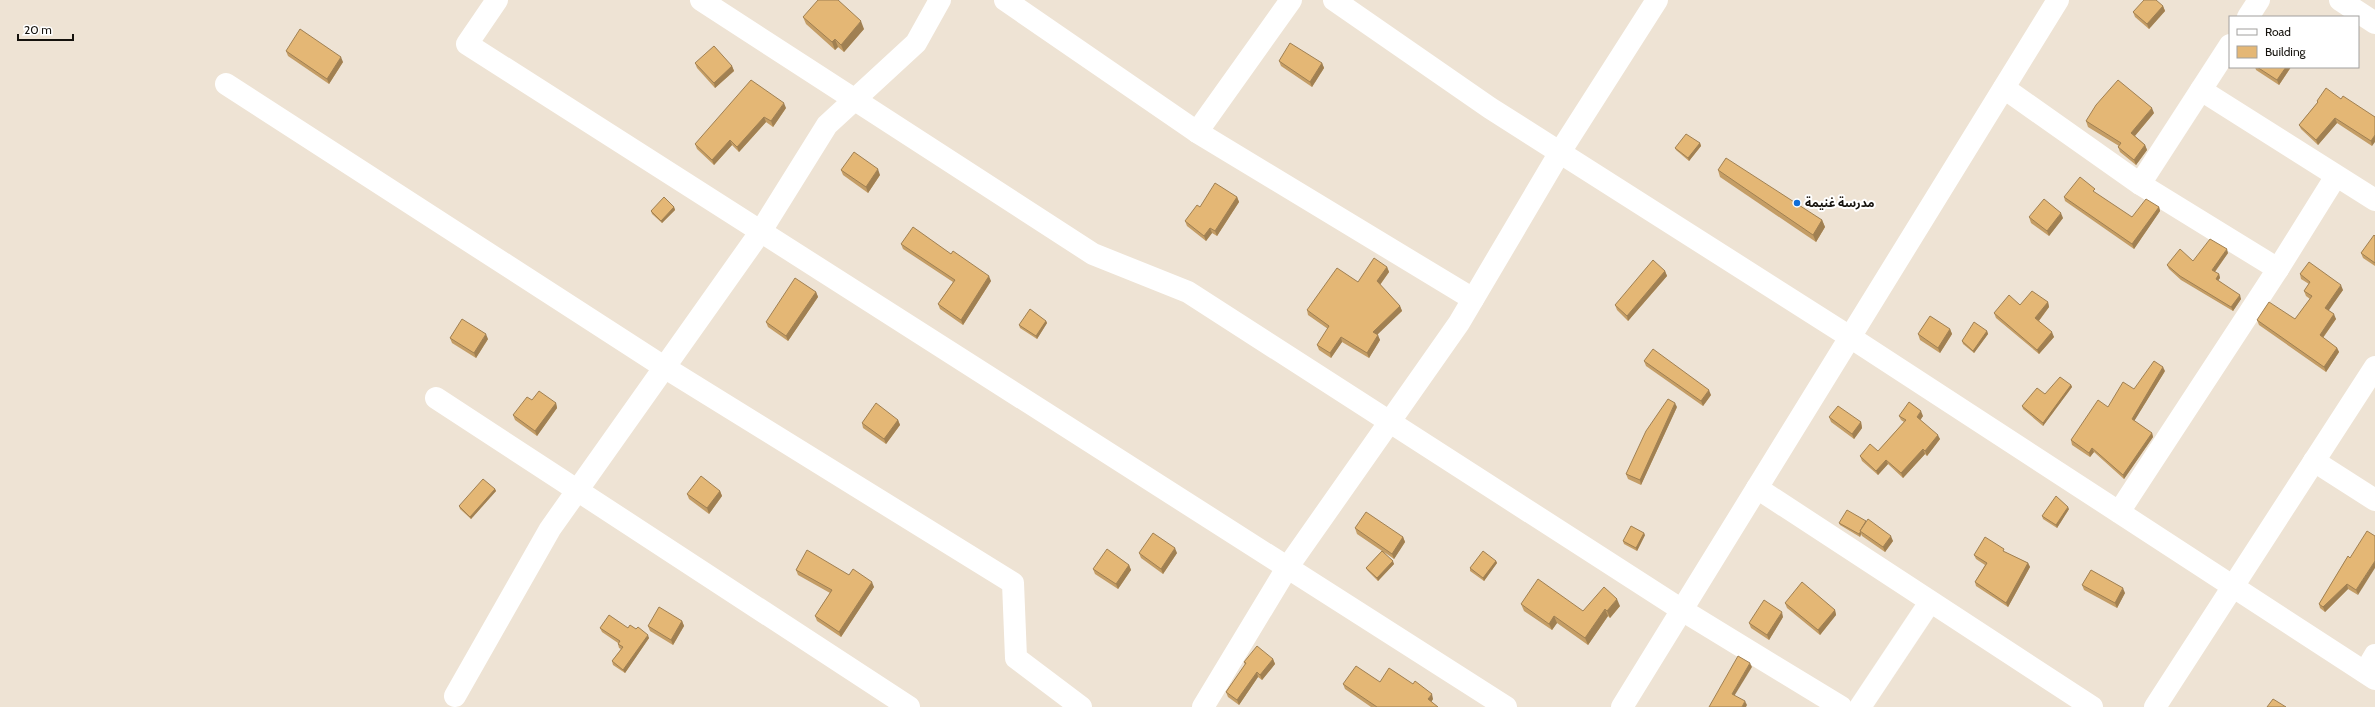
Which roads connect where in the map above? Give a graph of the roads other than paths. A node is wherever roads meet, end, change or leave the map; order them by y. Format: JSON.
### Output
{"nodes":[{"id":1,"x":497,"y":0,"type":"edge"},
{"id":2,"x":701,"y":0,"type":"edge"},
{"id":3,"x":940,"y":0,"type":"edge"},
{"id":4,"x":1005,"y":0,"type":"edge"},
{"id":5,"x":1291,"y":0,"type":"edge"},
{"id":6,"x":1334,"y":0,"type":"edge"},
{"id":7,"x":1657,"y":0,"type":"edge"},
{"id":8,"x":2058,"y":0,"type":"edge"},
{"id":9,"x":2259,"y":0,"type":"edge"},
{"id":10,"x":2340,"y":0,"type":"edge"},
{"id":11,"x":2249,"y":16,"type":"edge"},
{"id":12,"x":2375,"y":22,"type":"edge"},
{"id":13,"x":2229,"y":47,"type":"edge"},
{"id":14,"x":226,"y":84,"type":"dead end"},
{"id":15,"x":2004,"y":88,"type":"junction"},
{"id":16,"x":2201,"y":90,"type":"junction"},
{"id":17,"x":855,"y":99,"type":"junction"},
{"id":18,"x":1197,"y":132,"type":"junction"},
{"id":19,"x":1560,"y":152,"type":"junction"},
{"id":20,"x":2336,"y":176,"type":"junction"},
{"id":21,"x":2140,"y":184,"type":"junction"},
{"id":22,"x":2375,"y":200,"type":"edge"},
{"id":23,"x":761,"y":231,"type":"junction"},
{"id":24,"x":2278,"y":269,"type":"junction"},
{"id":25,"x":1473,"y":299,"type":"junction"},
{"id":26,"x":1850,"y":337,"type":"junction"},
{"id":27,"x":664,"y":367,"type":"junction"},
{"id":28,"x":2375,"y":367,"type":"edge"},
{"id":29,"x":436,"y":398,"type":"dead end"},
{"id":30,"x":1389,"y":423,"type":"junction"},
{"id":31,"x":2314,"y":461,"type":"junction"},
{"id":32,"x":1757,"y":488,"type":"junction"},
{"id":33,"x":578,"y":490,"type":"junction"},
{"id":34,"x":2375,"y":500,"type":"edge"},
{"id":35,"x":2119,"y":512,"type":"junction"},
{"id":36,"x":1287,"y":568,"type":"junction"},
{"id":37,"x":2233,"y":586,"type":"junction"},
{"id":38,"x":1930,"y":602,"type":"junction"},
{"id":39,"x":1682,"y":610,"type":"junction"},
{"id":40,"x":2372,"y":668,"type":"edge"},
{"id":41,"x":455,"y":696,"type":"dead end"},
{"id":42,"x":909,"y":707,"type":"edge"},
{"id":43,"x":1080,"y":707,"type":"edge"},
{"id":44,"x":1203,"y":707,"type":"edge"},
{"id":45,"x":1506,"y":707,"type":"edge"},
{"id":46,"x":1622,"y":707,"type":"edge"},
{"id":47,"x":1841,"y":707,"type":"edge"},
{"id":48,"x":1860,"y":707,"type":"edge"},
{"id":49,"x":2092,"y":707,"type":"edge"},
{"id":50,"x":2155,"y":707,"type":"edge"}],
"edges":[{"from":1,"to":23,"type":"street"},
{"from":2,"to":17,"type":"street"},
{"from":3,"to":17,"type":"street"},
{"from":4,"to":18,"type":"street"},
{"from":5,"to":18,"type":"street"},
{"from":6,"to":19,"type":"street"},
{"from":7,"to":19,"type":"street"},
{"from":8,"to":15,"type":"street"},
{"from":9,"to":11,"type":"street"},
{"from":10,"to":12,"type":"street"},
{"from":13,"to":16,"type":"street"},
{"from":14,"to":27,"type":"street"},
{"from":15,"to":21,"type":"street"},
{"from":15,"to":26,"type":"street"},
{"from":16,"to":20,"type":"street"},
{"from":16,"to":21,"type":"street"},
{"from":17,"to":23,"type":"street"},
{"from":17,"to":30,"type":"street"},
{"from":18,"to":25,"type":"street"},
{"from":19,"to":25,"type":"street"},
{"from":19,"to":26,"type":"street"},
{"from":20,"to":22,"type":"street"},
{"from":20,"to":24,"type":"street"},
{"from":21,"to":24,"type":"street"},
{"from":23,"to":27,"type":"street"},
{"from":23,"to":36,"type":"street"},
{"from":24,"to":35,"type":"street"},
{"from":25,"to":30,"type":"street"},
{"from":26,"to":32,"type":"street"},
{"from":26,"to":35,"type":"street"},
{"from":27,"to":33,"type":"street"},
{"from":27,"to":43,"type":"street"},
{"from":28,"to":31,"type":"street"},
{"from":29,"to":33,"type":"street"},
{"from":30,"to":36,"type":"street"},
{"from":30,"to":39,"type":"street"},
{"from":31,"to":34,"type":"street"},
{"from":31,"to":37,"type":"street"},
{"from":32,"to":38,"type":"street"},
{"from":32,"to":39,"type":"street"},
{"from":33,"to":41,"type":"street"},
{"from":33,"to":42,"type":"street"},
{"from":35,"to":37,"type":"street"},
{"from":36,"to":44,"type":"street"},
{"from":36,"to":45,"type":"street"},
{"from":37,"to":40,"type":"street"},
{"from":37,"to":50,"type":"street"},
{"from":38,"to":48,"type":"street"},
{"from":38,"to":49,"type":"street"},
{"from":39,"to":46,"type":"street"},
{"from":39,"to":47,"type":"street"}]}
